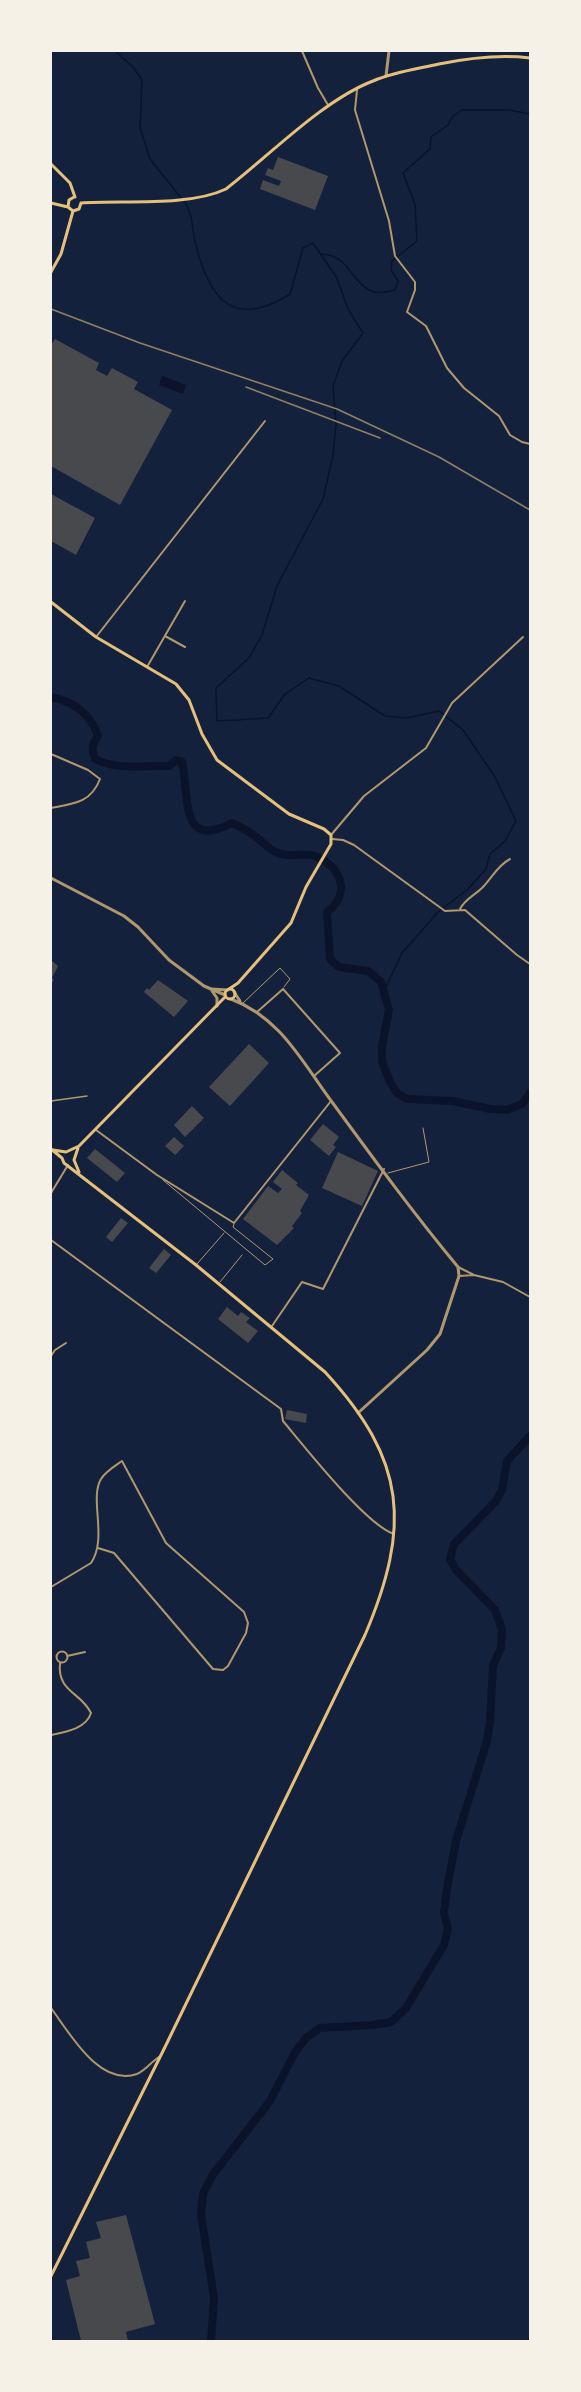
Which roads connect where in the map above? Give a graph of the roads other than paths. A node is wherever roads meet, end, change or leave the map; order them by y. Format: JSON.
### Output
{"nodes":[{"id":1,"x":302,"y":51,"type":"edge"},
{"id":2,"x":389,"y":51,"type":"edge"},
{"id":3,"x":530,"y":58,"type":"edge"},
{"id":4,"x":386,"y":77,"type":"junction"},
{"id":5,"x":357,"y":88,"type":"junction"},
{"id":6,"x":329,"y":106,"type":"junction"},
{"id":7,"x":51,"y":164,"type":"edge"},
{"id":8,"x":75,"y":197,"type":"junction"},
{"id":9,"x":51,"y":203,"type":"edge"},
{"id":10,"x":81,"y":203,"type":"junction"},
{"id":11,"x":68,"y":207,"type":"junction"},
{"id":12,"x":73,"y":211,"type":"junction"},
{"id":13,"x":51,"y":272,"type":"edge"},
{"id":14,"x":265,"y":421,"type":"dead end"},
{"id":15,"x":530,"y":444,"type":"edge"},
{"id":16,"x":184,"y":601,"type":"dead end"},
{"id":17,"x":51,"y":602,"type":"edge"},
{"id":18,"x":165,"y":636,"type":"junction"},
{"id":19,"x":96,"y":637,"type":"junction"},
{"id":20,"x":523,"y":637,"type":"dead end"},
{"id":21,"x":184,"y":647,"type":"dead end"},
{"id":22,"x":147,"y":667,"type":"junction"},
{"id":23,"x":51,"y":754,"type":"edge"},
{"id":24,"x":51,"y":808,"type":"edge"},
{"id":25,"x":331,"y":837,"type":"junction"},
{"id":26,"x":510,"y":859,"type":"dead end"},
{"id":27,"x":51,"y":878,"type":"edge"},
{"id":28,"x":460,"y":909,"type":"junction"},
{"id":29,"x":530,"y":964,"type":"edge"},
{"id":30,"x":238,"y":983,"type":"junction"},
{"id":31,"x":210,"y":989,"type":"junction"},
{"id":32,"x":229,"y":989,"type":"junction"},
{"id":33,"x":283,"y":989,"type":"junction"},
{"id":34,"x":234,"y":992,"type":"junction"},
{"id":35,"x":228,"y":998,"type":"junction"},
{"id":36,"x":242,"y":1003,"type":"junction"},
{"id":37,"x":216,"y":1007,"type":"junction"},
{"id":38,"x":257,"y":1012,"type":"junction"},
{"id":39,"x":314,"y":1076,"type":"junction"},
{"id":40,"x":87,"y":1096,"type":"dead end"},
{"id":41,"x":51,"y":1101,"type":"edge"},
{"id":42,"x":331,"y":1101,"type":"junction"},
{"id":43,"x":423,"y":1128,"type":"dead end"},
{"id":44,"x":96,"y":1130,"type":"junction"},
{"id":45,"x":79,"y":1146,"type":"junction"},
{"id":46,"x":51,"y":1149,"type":"edge"},
{"id":47,"x":67,"y":1152,"type":"junction"},
{"id":48,"x":75,"y":1158,"type":"junction"},
{"id":49,"x":66,"y":1163,"type":"junction"},
{"id":50,"x":385,"y":1171,"type":"junction"},
{"id":51,"x":79,"y":1173,"type":"junction"},
{"id":52,"x":157,"y":1175,"type":"junction"},
{"id":53,"x":51,"y":1193,"type":"edge"},
{"id":54,"x":234,"y":1223,"type":"junction"},
{"id":55,"x":225,"y":1232,"type":"junction"},
{"id":56,"x":51,"y":1240,"type":"edge"},
{"id":57,"x":242,"y":1255,"type":"dead end"},
{"id":58,"x":196,"y":1265,"type":"junction"},
{"id":59,"x":458,"y":1267,"type":"junction"},
{"id":60,"x":474,"y":1275,"type":"junction"},
{"id":61,"x":459,"y":1276,"type":"junction"},
{"id":62,"x":219,"y":1284,"type":"junction"},
{"id":63,"x":530,"y":1297,"type":"edge"},
{"id":64,"x":272,"y":1326,"type":"junction"},
{"id":65,"x":66,"y":1343,"type":"dead end"},
{"id":66,"x":51,"y":1356,"type":"edge"},
{"id":67,"x":358,"y":1413,"type":"junction"},
{"id":68,"x":394,"y":1534,"type":"junction"},
{"id":69,"x":98,"y":1548,"type":"junction"},
{"id":70,"x":51,"y":1587,"type":"edge"},
{"id":71,"x":85,"y":1652,"type":"dead end"},
{"id":72,"x":67,"y":1656,"type":"junction"},
{"id":73,"x":60,"y":1663,"type":"junction"},
{"id":74,"x":51,"y":1735,"type":"edge"},
{"id":75,"x":51,"y":2008,"type":"edge"},
{"id":76,"x":161,"y":2056,"type":"junction"},
{"id":77,"x":51,"y":2276,"type":"edge"}],
"edges":[{"from":1,"to":6,"type":"street"},
{"from":2,"to":4,"type":"street"},
{"from":3,"to":4,"type":"main road"},
{"from":4,"to":5,"type":"main road"},
{"from":5,"to":6,"type":"main road"},
{"from":5,"to":15,"type":"street"},
{"from":6,"to":10,"type":"main road"},
{"from":7,"to":8,"type":"main road"},
{"from":8,"to":10,"type":"main road"},
{"from":8,"to":11,"type":"main road"},
{"from":9,"to":11,"type":"main road"},
{"from":10,"to":12,"type":"main road"},
{"from":11,"to":12,"type":"main road"},
{"from":12,"to":13,"type":"main road"},
{"from":14,"to":19,"type":"street"},
{"from":16,"to":18,"type":"street"},
{"from":17,"to":19,"type":"main road"},
{"from":18,"to":21,"type":"street"},
{"from":18,"to":22,"type":"street"},
{"from":19,"to":22,"type":"main road"},
{"from":20,"to":25,"type":"street"},
{"from":22,"to":25,"type":"main road"},
{"from":23,"to":24,"type":"street"},
{"from":25,"to":28,"type":"street"},
{"from":25,"to":30,"type":"main road"},
{"from":26,"to":28,"type":"street"},
{"from":27,"to":31,"type":"street"},
{"from":28,"to":29,"type":"street"},
{"from":30,"to":32,"type":"main road"},
{"from":30,"to":34,"type":"main road"},
{"from":31,"to":32,"type":"street"},
{"from":31,"to":35,"type":"street"},
{"from":31,"to":37,"type":"street"},
{"from":32,"to":34,"type":"main road"},
{"from":32,"to":35,"type":"main road"},
{"from":33,"to":36,"type":"lane"},
{"from":33,"to":38,"type":"street"},
{"from":33,"to":39,"type":"street"},
{"from":34,"to":35,"type":"main road"},
{"from":34,"to":36,"type":"street"},
{"from":35,"to":36,"type":"street"},
{"from":35,"to":37,"type":"main road"},
{"from":36,"to":38,"type":"street"},
{"from":37,"to":44,"type":"main road"},
{"from":38,"to":39,"type":"street"},
{"from":39,"to":42,"type":"street"},
{"from":40,"to":41,"type":"street"},
{"from":42,"to":50,"type":"street"},
{"from":42,"to":54,"type":"street"},
{"from":43,"to":50,"type":"lane"},
{"from":44,"to":45,"type":"main road"},
{"from":44,"to":52,"type":"street"},
{"from":45,"to":47,"type":"main road"},
{"from":45,"to":48,"type":"main road"},
{"from":46,"to":47,"type":"main road"},
{"from":46,"to":49,"type":"main road"},
{"from":47,"to":48,"type":"main road"},
{"from":47,"to":49,"type":"main road"},
{"from":48,"to":49,"type":"main road"},
{"from":48,"to":51,"type":"main road"},
{"from":49,"to":51,"type":"main road"},
{"from":49,"to":53,"type":"street"},
{"from":50,"to":59,"type":"street"},
{"from":50,"to":64,"type":"street"},
{"from":51,"to":58,"type":"main road"},
{"from":52,"to":54,"type":"street"},
{"from":52,"to":55,"type":"lane"},
{"from":54,"to":55,"type":"lane"},
{"from":55,"to":58,"type":"lane"},
{"from":56,"to":68,"type":"street"},
{"from":57,"to":62,"type":"lane"},
{"from":58,"to":62,"type":"main road"},
{"from":59,"to":60,"type":"street"},
{"from":59,"to":61,"type":"street"},
{"from":60,"to":61,"type":"street"},
{"from":60,"to":63,"type":"street"},
{"from":61,"to":67,"type":"street"},
{"from":62,"to":64,"type":"main road"},
{"from":64,"to":67,"type":"main road"},
{"from":65,"to":66,"type":"street"},
{"from":67,"to":68,"type":"main road"},
{"from":68,"to":76,"type":"main road"},
{"from":69,"to":69,"type":"street"},
{"from":69,"to":70,"type":"street"},
{"from":71,"to":72,"type":"street"},
{"from":72,"to":73,"type":"street"},
{"from":72,"to":73,"type":"street"},
{"from":73,"to":74,"type":"street"},
{"from":75,"to":76,"type":"street"},
{"from":76,"to":77,"type":"main road"}]}
